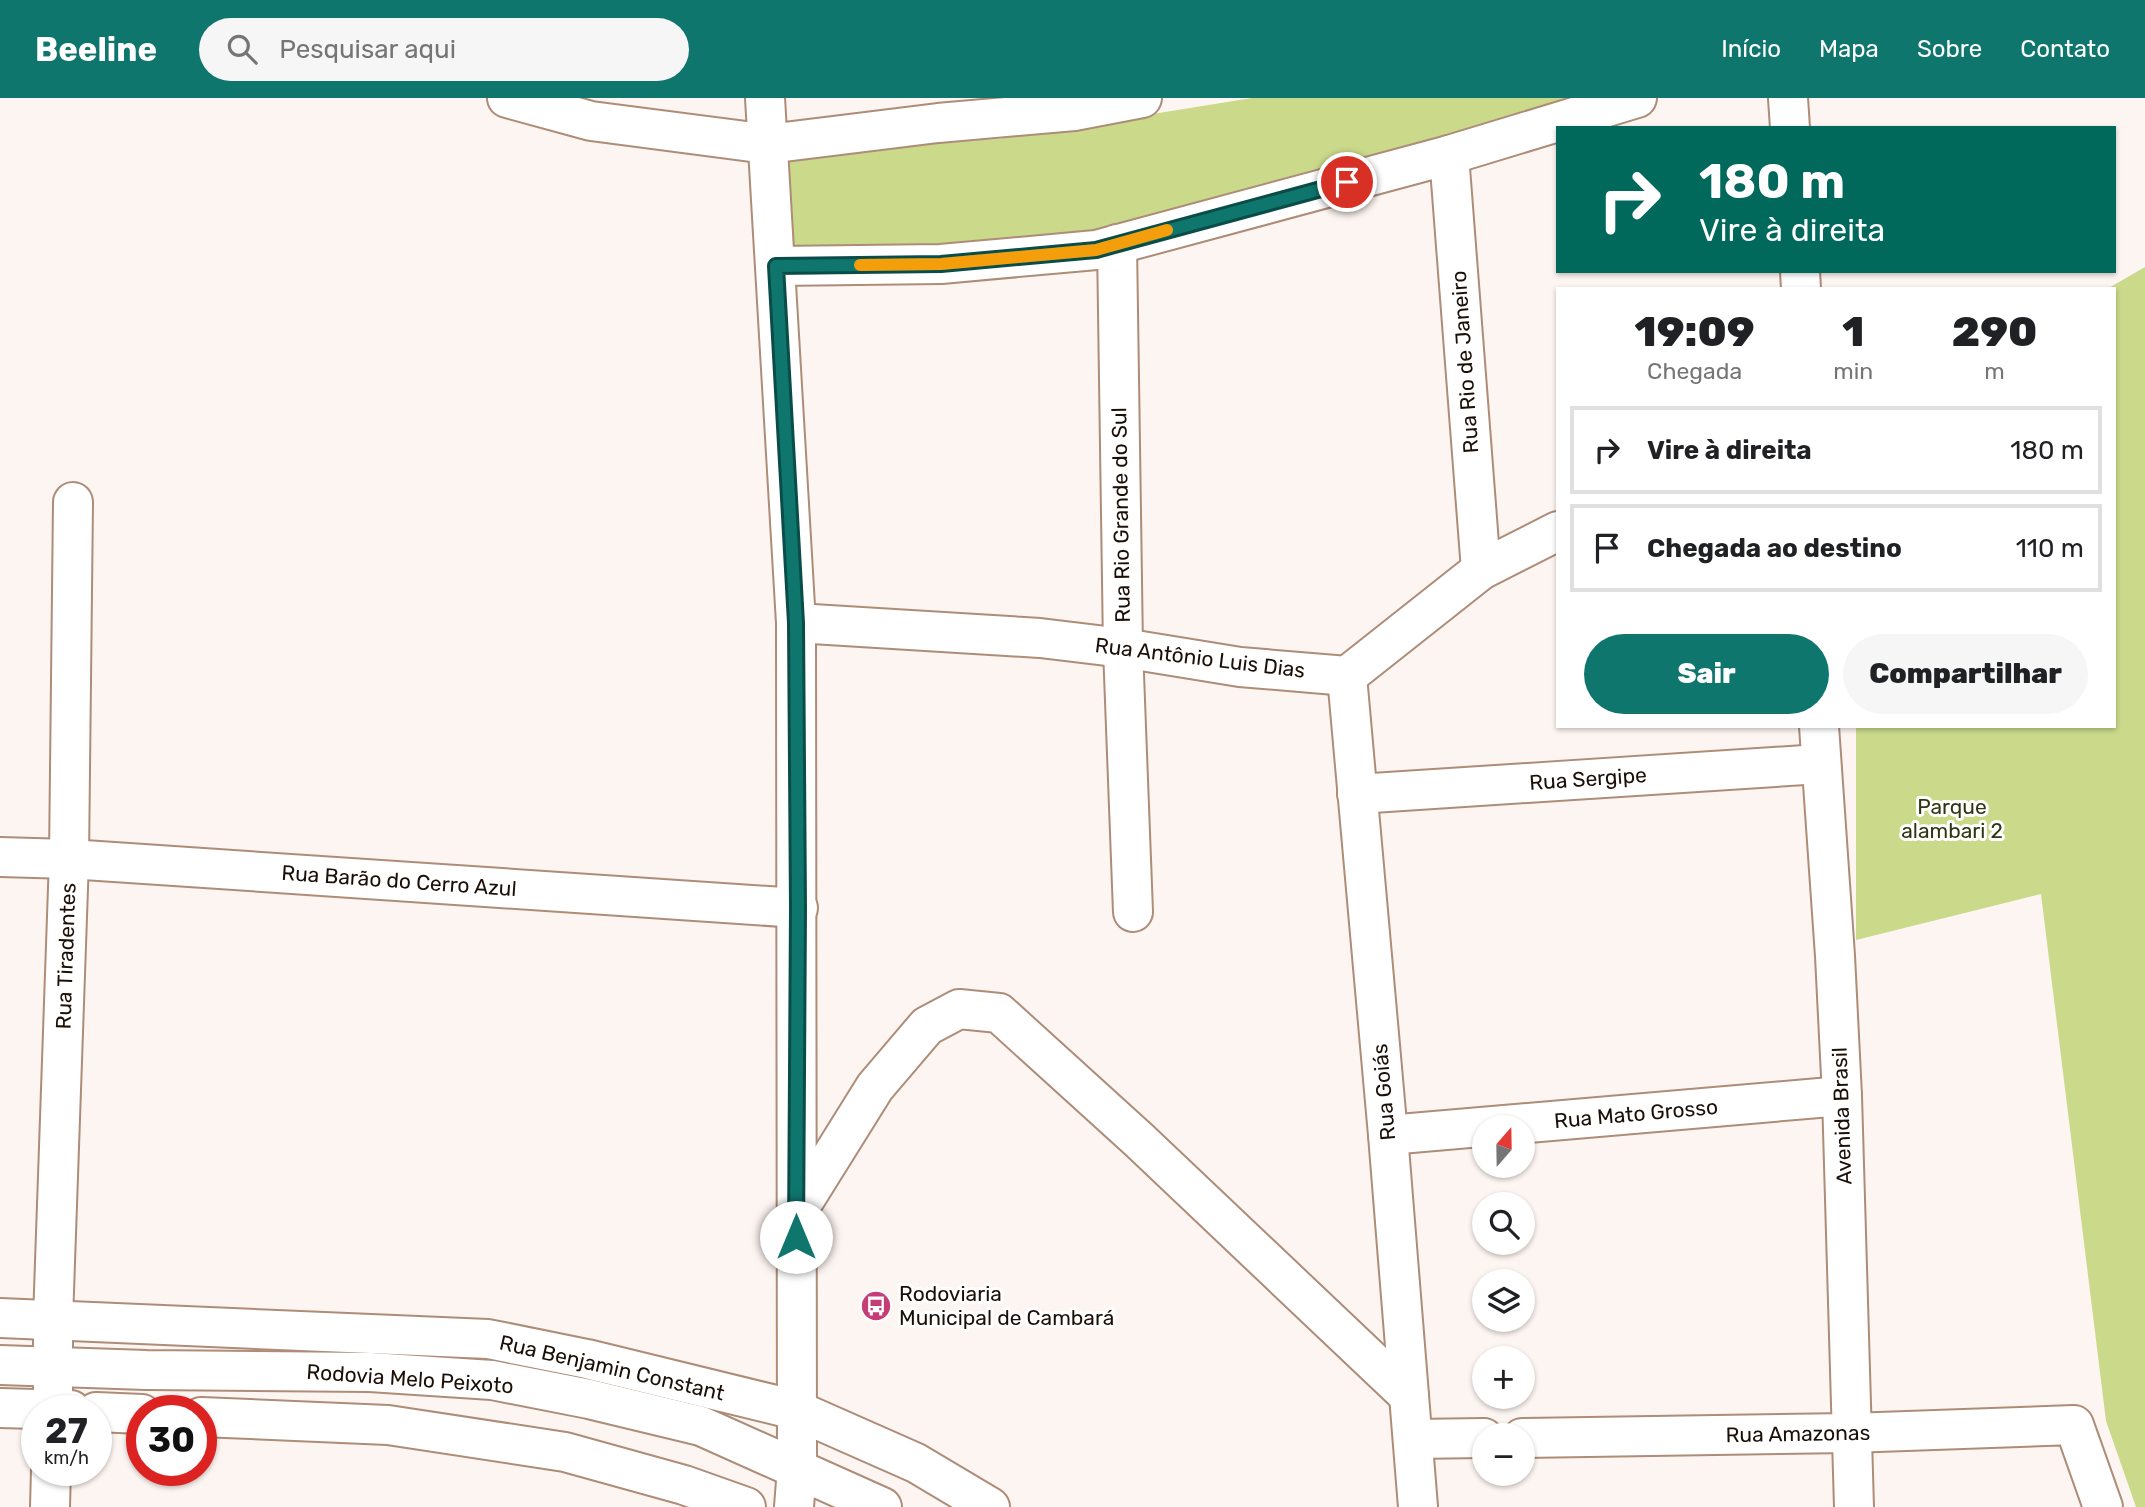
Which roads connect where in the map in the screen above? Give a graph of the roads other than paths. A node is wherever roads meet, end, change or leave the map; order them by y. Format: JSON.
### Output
{"nodes":[{"id":1,"x":508,"y":98,"type":"edge"},
{"id":2,"x":765,"y":98,"type":"edge"},
{"id":3,"x":1142,"y":98,"type":"edge"},
{"id":4,"x":1637,"y":98,"type":"edge"},
{"id":5,"x":1788,"y":98,"type":"edge"},
{"id":6,"x":1790,"y":126,"type":"edge"},
{"id":7,"x":768,"y":144,"type":"junction"},
{"id":8,"x":1449,"y":155,"type":"junction"},
{"id":9,"x":1117,"y":244,"type":"junction"},
{"id":10,"x":776,"y":266,"type":"junction"},
{"id":11,"x":73,"y":502,"type":"dead end"},
{"id":12,"x":1556,"y":532,"type":"edge"},
{"id":13,"x":1481,"y":569,"type":"junction"},
{"id":14,"x":796,"y":623,"type":"junction"},
{"id":15,"x":1123,"y":648,"type":"junction"},
{"id":16,"x":1347,"y":676,"type":"junction"},
{"id":17,"x":1819,"y":728,"type":"edge"},
{"id":18,"x":1820,"y":764,"type":"junction"},
{"id":19,"x":1357,"y":794,"type":"junction"},
{"id":20,"x":0,"y":857,"type":"edge"},
{"id":21,"x":69,"y":859,"type":"junction"},
{"id":22,"x":798,"y":908,"type":"junction"},
{"id":23,"x":1133,"y":912,"type":"dead end"},
{"id":24,"x":1842,"y":1096,"type":"junction"},
{"id":25,"x":1388,"y":1135,"type":"junction"},
{"id":26,"x":797,"y":1212,"type":"junction"},
{"id":27,"x":0,"y":1318,"type":"edge"},
{"id":28,"x":53,"y":1320,"type":"junction"},
{"id":29,"x":0,"y":1365,"type":"edge"},
{"id":30,"x":53,"y":1366,"type":"junction"},
{"id":31,"x":53,"y":1395,"type":"edge"},
{"id":32,"x":1409,"y":1396,"type":"junction"},
{"id":33,"x":0,"y":1408,"type":"edge"},
{"id":34,"x":21,"y":1409,"type":"edge"},
{"id":35,"x":796,"y":1410,"type":"junction"},
{"id":36,"x":217,"y":1418,"type":"edge"},
{"id":37,"x":1850,"y":1433,"type":"junction"},
{"id":38,"x":1472,"y":1438,"type":"edge"},
{"id":39,"x":1535,"y":1438,"type":"edge"},
{"id":40,"x":1413,"y":1439,"type":"junction"},
{"id":41,"x":797,"y":1468,"type":"junction"},
{"id":42,"x":51,"y":1486,"type":"edge"},
{"id":43,"x":50,"y":1507,"type":"edge"},
{"id":44,"x":746,"y":1507,"type":"edge"},
{"id":45,"x":794,"y":1507,"type":"edge"},
{"id":46,"x":882,"y":1507,"type":"edge"},
{"id":47,"x":990,"y":1507,"type":"edge"},
{"id":48,"x":1418,"y":1507,"type":"edge"},
{"id":49,"x":1854,"y":1507,"type":"edge"},
{"id":50,"x":2103,"y":1507,"type":"edge"}],
"edges":[{"from":1,"to":7,"type":"main road"},
{"from":2,"to":7,"type":"main road"},
{"from":3,"to":7,"type":"main road"},
{"from":4,"to":8,"type":"main road"},
{"from":5,"to":6,"type":"main road"},
{"from":7,"to":10,"type":"main road"},
{"from":8,"to":9,"type":"main road"},
{"from":8,"to":13,"type":"main road","name":"Rua Rio de Janeiro"},
{"from":9,"to":10,"type":"main road"},
{"from":9,"to":15,"type":"main road","name":"Rua Rio Grande do Sul"},
{"from":10,"to":14,"type":"main road"},
{"from":11,"to":21,"type":"main road","name":"Rua Tiradentes"},
{"from":12,"to":13,"type":"main road"},
{"from":13,"to":16,"type":"main road"},
{"from":14,"to":15,"type":"main road","name":"Rua Antônio Luis Dias"},
{"from":14,"to":22,"type":"main road"},
{"from":15,"to":16,"type":"main road","name":"Rua Antônio Luis Dias"},
{"from":15,"to":23,"type":"main road","name":"Rua Rio Grande do Sul"},
{"from":16,"to":19,"type":"main road","name":"Rua Goiás"},
{"from":17,"to":18,"type":"main road","name":"Avenida Brasil"},
{"from":18,"to":19,"type":"main road","name":"Rua Sergipe"},
{"from":18,"to":24,"type":"main road","name":"Avenida Brasil"},
{"from":19,"to":25,"type":"main road","name":"Rua Goiás"},
{"from":20,"to":21,"type":"main road","name":"Rua Barão do Cerro Azul"},
{"from":21,"to":22,"type":"main road","name":"Rua Barão do Cerro Azul"},
{"from":21,"to":28,"type":"main road","name":"Rua Tiradentes"},
{"from":22,"to":26,"type":"main road"},
{"from":24,"to":25,"type":"main road","name":"Rua Mato Grosso"},
{"from":24,"to":37,"type":"main road","name":"Avenida Brasil"},
{"from":25,"to":32,"type":"main road","name":"Rua Goiás"},
{"from":26,"to":32,"type":"main road"},
{"from":26,"to":35,"type":"main road"},
{"from":27,"to":28,"type":"main road","name":"Rua Benjamin Constant"},
{"from":28,"to":30,"type":"main road","name":"Rua Tiradentes"},
{"from":28,"to":35,"type":"main road","name":"Rua Benjamin Constant"},
{"from":29,"to":30,"type":"main road","name":"Rodovia Melo Peixoto"},
{"from":30,"to":31,"type":"main road","name":"Rua Tiradentes"},
{"from":30,"to":41,"type":"main road","name":"Rodovia Melo Peixoto"},
{"from":32,"to":40,"type":"main road","name":"Rua Goiás"},
{"from":33,"to":34,"type":"main road"},
{"from":35,"to":41,"type":"main road"},
{"from":35,"to":47,"type":"main road","name":"Rua Benjamin Constant"},
{"from":36,"to":44,"type":"main road"},
{"from":37,"to":39,"type":"main road","name":"Rua Amazonas"},
{"from":37,"to":49,"type":"main road","name":"Avenida Brasil"},
{"from":37,"to":50,"type":"main road","name":"Rua Amazonas"},
{"from":38,"to":40,"type":"main road"},
{"from":40,"to":48,"type":"main road","name":"Rua Goiás"},
{"from":41,"to":45,"type":"main road"},
{"from":41,"to":46,"type":"main road","name":"Rodovia Melo Peixoto"},
{"from":42,"to":43,"type":"main road"}]}
